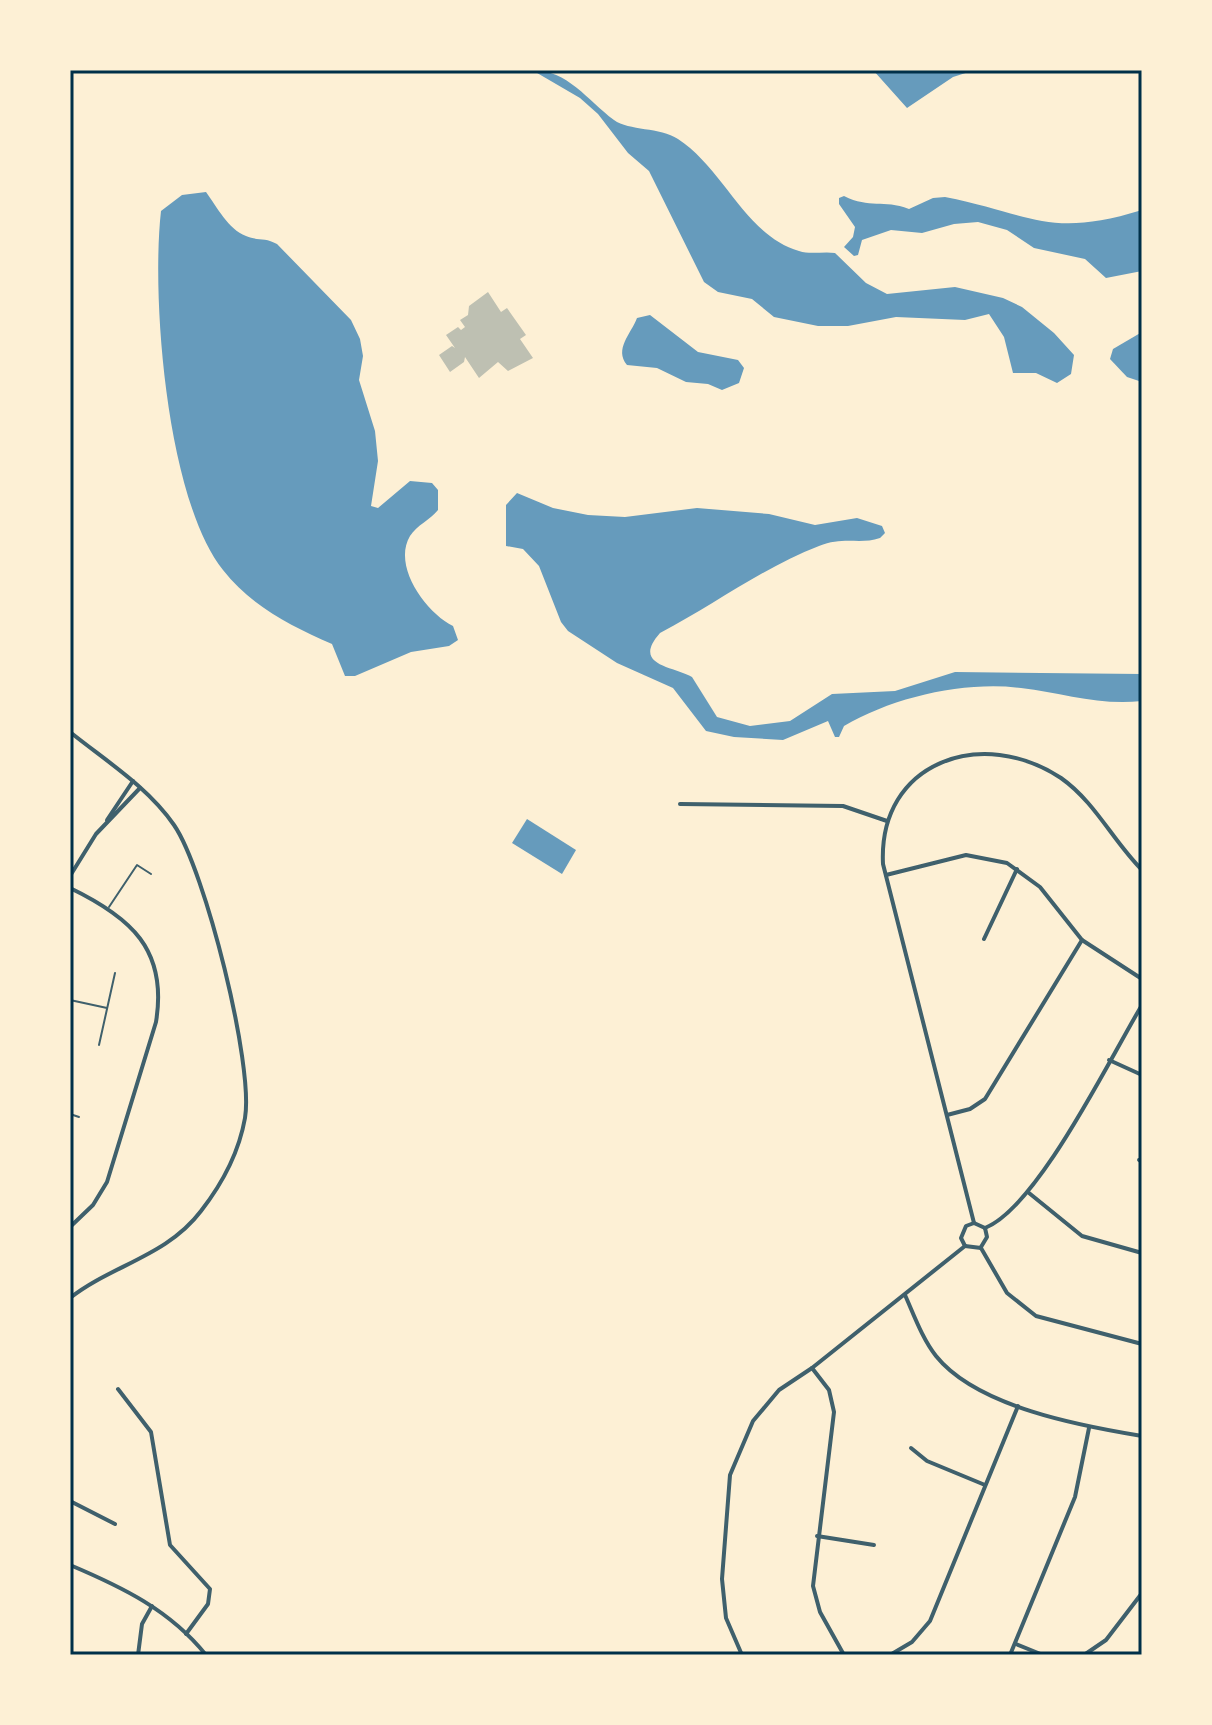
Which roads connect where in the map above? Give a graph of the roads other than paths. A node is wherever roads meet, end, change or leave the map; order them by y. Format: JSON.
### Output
{"nodes":[{"id":1,"x":70,"y":732,"type":"edge"},
{"id":2,"x":133,"y":781,"type":"junction"},
{"id":3,"x":140,"y":788,"type":"junction"},
{"id":4,"x":680,"y":804,"type":"dead end"},
{"id":5,"x":107,"y":820,"type":"junction"},
{"id":6,"x":887,"y":821,"type":"junction"},
{"id":7,"x":1017,"y":869,"type":"junction"},
{"id":8,"x":1142,"y":870,"type":"edge"},
{"id":9,"x":151,"y":874,"type":"dead end"},
{"id":10,"x":885,"y":875,"type":"junction"},
{"id":11,"x":70,"y":876,"type":"edge"},
{"id":12,"x":70,"y":888,"type":"edge"},
{"id":13,"x":109,"y":907,"type":"junction"},
{"id":14,"x":984,"y":939,"type":"dead end"},
{"id":15,"x":1082,"y":940,"type":"junction"},
{"id":16,"x":115,"y":973,"type":"dead end"},
{"id":17,"x":1142,"y":979,"type":"edge"},
{"id":18,"x":70,"y":1000,"type":"edge"},
{"id":19,"x":1142,"y":1005,"type":"edge"},
{"id":20,"x":107,"y":1008,"type":"junction"},
{"id":21,"x":99,"y":1045,"type":"dead end"},
{"id":22,"x":1109,"y":1060,"type":"junction"},
{"id":23,"x":1142,"y":1075,"type":"edge"},
{"id":24,"x":70,"y":1114,"type":"edge"},
{"id":25,"x":947,"y":1115,"type":"junction"},
{"id":26,"x":79,"y":1117,"type":"dead end"},
{"id":27,"x":1029,"y":1193,"type":"junction"},
{"id":28,"x":974,"y":1223,"type":"junction"},
{"id":29,"x":70,"y":1227,"type":"edge"},
{"id":30,"x":985,"y":1228,"type":"junction"},
{"id":31,"x":965,"y":1246,"type":"junction"},
{"id":32,"x":981,"y":1248,"type":"junction"},
{"id":33,"x":1142,"y":1253,"type":"edge"},
{"id":34,"x":905,"y":1295,"type":"junction"},
{"id":35,"x":70,"y":1298,"type":"edge"},
{"id":36,"x":1142,"y":1344,"type":"edge"},
{"id":37,"x":812,"y":1368,"type":"junction"},
{"id":38,"x":118,"y":1389,"type":"dead end"},
{"id":39,"x":1018,"y":1406,"type":"junction"},
{"id":40,"x":1089,"y":1428,"type":"junction"},
{"id":41,"x":1142,"y":1436,"type":"edge"},
{"id":42,"x":911,"y":1448,"type":"dead end"},
{"id":43,"x":985,"y":1485,"type":"junction"},
{"id":44,"x":70,"y":1501,"type":"edge"},
{"id":45,"x":115,"y":1524,"type":"dead end"},
{"id":46,"x":817,"y":1536,"type":"junction"},
{"id":47,"x":874,"y":1545,"type":"dead end"},
{"id":48,"x":70,"y":1565,"type":"edge"},
{"id":49,"x":1142,"y":1593,"type":"edge"},
{"id":50,"x":152,"y":1606,"type":"junction"},
{"id":51,"x":186,"y":1634,"type":"junction"},
{"id":52,"x":1015,"y":1644,"type":"junction"},
{"id":53,"x":138,"y":1655,"type":"edge"},
{"id":54,"x":206,"y":1655,"type":"edge"},
{"id":55,"x":742,"y":1655,"type":"edge"},
{"id":56,"x":844,"y":1655,"type":"edge"},
{"id":57,"x":890,"y":1655,"type":"edge"},
{"id":58,"x":1010,"y":1655,"type":"edge"},
{"id":59,"x":1043,"y":1655,"type":"edge"},
{"id":60,"x":1084,"y":1655,"type":"edge"}],
"edges":[{"from":1,"to":2,"type":"street"},
{"from":2,"to":3,"type":"street"},
{"from":2,"to":5,"type":"street"},
{"from":3,"to":5,"type":"street"},
{"from":3,"to":35,"type":"street"},
{"from":4,"to":6,"type":"street"},
{"from":5,"to":11,"type":"street"},
{"from":6,"to":8,"type":"street"},
{"from":6,"to":10,"type":"street"},
{"from":7,"to":10,"type":"street"},
{"from":7,"to":14,"type":"street"},
{"from":7,"to":15,"type":"street"},
{"from":9,"to":13,"type":"lane"},
{"from":10,"to":25,"type":"street"},
{"from":12,"to":13,"type":"street"},
{"from":13,"to":29,"type":"street"},
{"from":15,"to":17,"type":"street"},
{"from":15,"to":25,"type":"street"},
{"from":16,"to":20,"type":"lane"},
{"from":18,"to":20,"type":"lane"},
{"from":19,"to":22,"type":"street"},
{"from":20,"to":21,"type":"lane"},
{"from":22,"to":23,"type":"street"},
{"from":22,"to":27,"type":"street"},
{"from":24,"to":26,"type":"lane"},
{"from":25,"to":28,"type":"street"},
{"from":27,"to":30,"type":"street"},
{"from":27,"to":33,"type":"street"},
{"from":28,"to":30,"type":"street"},
{"from":28,"to":31,"type":"street"},
{"from":30,"to":32,"type":"street"},
{"from":31,"to":32,"type":"street"},
{"from":31,"to":34,"type":"street"},
{"from":32,"to":36,"type":"street"},
{"from":34,"to":37,"type":"street"},
{"from":34,"to":39,"type":"street"},
{"from":37,"to":46,"type":"street"},
{"from":37,"to":55,"type":"street"},
{"from":38,"to":51,"type":"street"},
{"from":39,"to":40,"type":"street"},
{"from":39,"to":43,"type":"street"},
{"from":40,"to":41,"type":"street"},
{"from":40,"to":52,"type":"street"},
{"from":42,"to":43,"type":"street"},
{"from":43,"to":57,"type":"street"},
{"from":44,"to":45,"type":"street"},
{"from":46,"to":47,"type":"street"},
{"from":46,"to":56,"type":"street"},
{"from":48,"to":50,"type":"street"},
{"from":49,"to":60,"type":"street"},
{"from":50,"to":51,"type":"street"},
{"from":50,"to":53,"type":"street"},
{"from":51,"to":54,"type":"street"},
{"from":52,"to":58,"type":"street"},
{"from":52,"to":59,"type":"street"}]}
